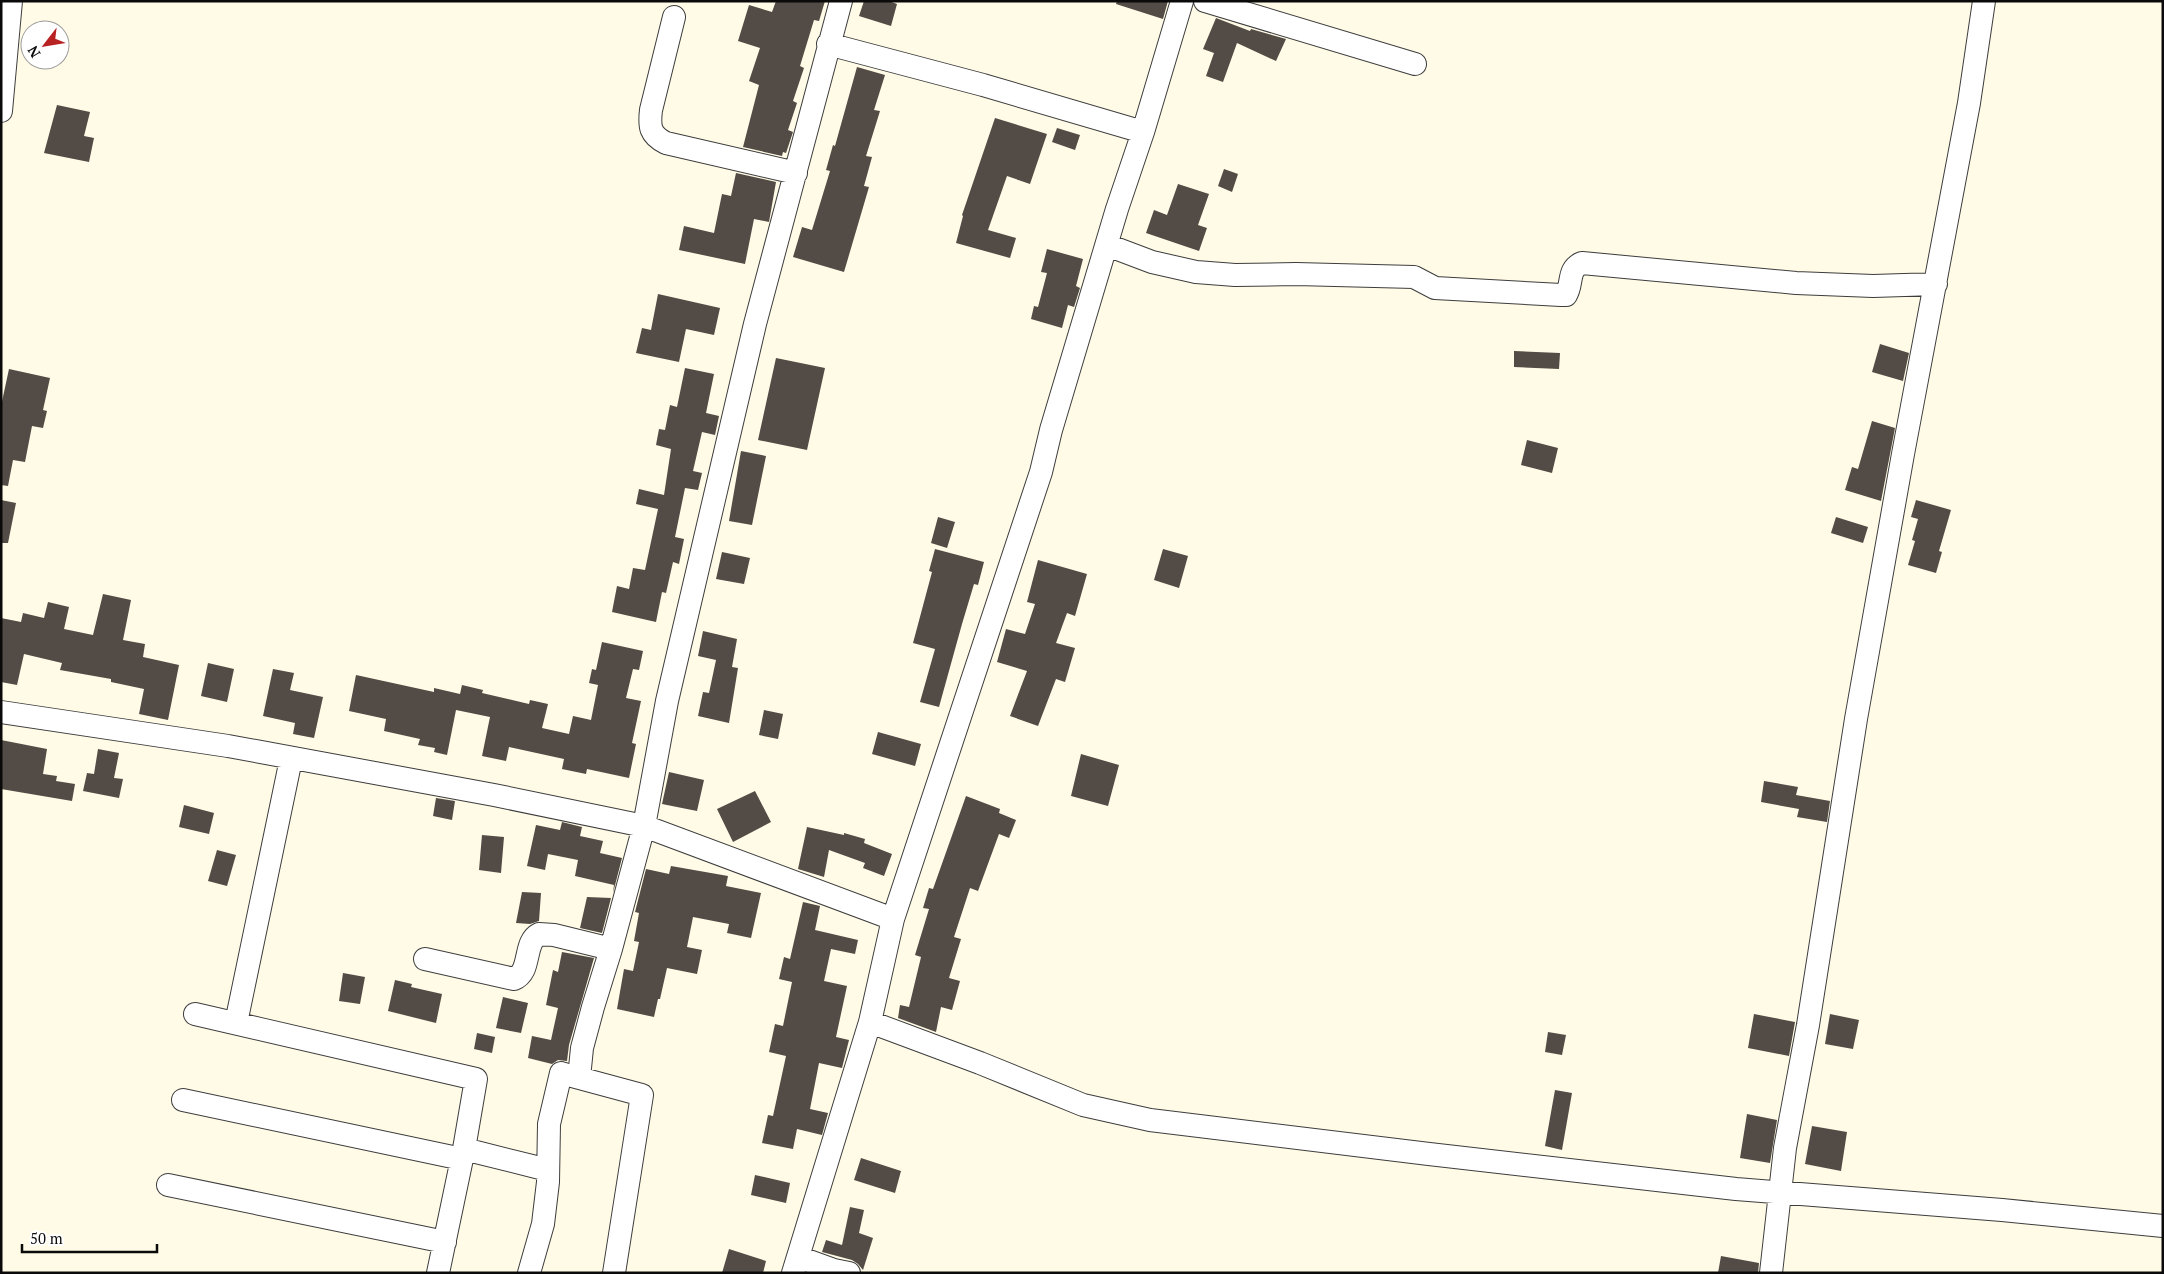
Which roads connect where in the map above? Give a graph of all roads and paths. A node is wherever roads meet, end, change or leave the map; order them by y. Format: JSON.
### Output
{"nodes":[{"id":1,"x":10,"y":1,"type":"edge"},
{"id":2,"x":841,"y":1,"type":"edge"},
{"id":3,"x":1182,"y":1,"type":"edge"},
{"id":4,"x":1205,"y":1,"type":"edge"},
{"id":5,"x":1984,"y":1,"type":"edge"},
{"id":6,"x":674,"y":17,"type":"dead end"},
{"id":7,"x":828,"y":44,"type":"junction"},
{"id":8,"x":1415,"y":64,"type":"dead end"},
{"id":9,"x":1,"y":111,"type":"edge"},
{"id":10,"x":1143,"y":132,"type":"junction"},
{"id":11,"x":796,"y":173,"type":"junction"},
{"id":12,"x":1107,"y":245,"type":"junction"},
{"id":13,"x":1936,"y":284,"type":"junction"},
{"id":14,"x":1,"y":712,"type":"edge"},
{"id":15,"x":291,"y":759,"type":"junction"},
{"id":16,"x":644,"y":826,"type":"junction"},
{"id":17,"x":893,"y":919,"type":"junction"},
{"id":18,"x":611,"y":948,"type":"junction"},
{"id":19,"x":424,"y":959,"type":"dead end"},
{"id":20,"x":195,"y":1014,"type":"dead end"},
{"id":21,"x":870,"y":1022,"type":"junction"},
{"id":22,"x":236,"y":1023,"type":"junction"},
{"id":23,"x":579,"y":1078,"type":"junction"},
{"id":24,"x":183,"y":1100,"type":"dead end"},
{"id":25,"x":463,"y":1154,"type":"junction"},
{"id":26,"x":548,"y":1170,"type":"junction"},
{"id":27,"x":168,"y":1185,"type":"dead end"},
{"id":28,"x":1780,"y":1192,"type":"junction"},
{"id":29,"x":2163,"y":1226,"type":"edge"},
{"id":30,"x":445,"y":1242,"type":"junction"},
{"id":31,"x":796,"y":1265,"type":"edge"},
{"id":32,"x":438,"y":1273,"type":"edge"},
{"id":33,"x":529,"y":1273,"type":"edge"},
{"id":34,"x":614,"y":1273,"type":"edge"},
{"id":35,"x":849,"y":1273,"type":"edge"},
{"id":36,"x":1771,"y":1273,"type":"edge"}],
"edges":[{"from":1,"to":9,"type":"street"},
{"from":2,"to":7,"type":"street"},
{"from":3,"to":10,"type":"street"},
{"from":4,"to":8,"type":"street"},
{"from":5,"to":13,"type":"street"},
{"from":6,"to":11,"type":"street"},
{"from":7,"to":10,"type":"street"},
{"from":7,"to":11,"type":"street"},
{"from":10,"to":12,"type":"street"},
{"from":11,"to":16,"type":"street"},
{"from":12,"to":13,"type":"street"},
{"from":12,"to":17,"type":"street"},
{"from":13,"to":28,"type":"street"},
{"from":14,"to":15,"type":"street"},
{"from":15,"to":16,"type":"street"},
{"from":15,"to":22,"type":"street"},
{"from":16,"to":17,"type":"street"},
{"from":16,"to":18,"type":"street"},
{"from":17,"to":21,"type":"street"},
{"from":18,"to":19,"type":"street"},
{"from":18,"to":23,"type":"street"},
{"from":20,"to":22,"type":"street"},
{"from":21,"to":28,"type":"street"},
{"from":21,"to":31,"type":"street"},
{"from":22,"to":25,"type":"street"},
{"from":23,"to":26,"type":"street"},
{"from":23,"to":34,"type":"street"},
{"from":24,"to":25,"type":"street"},
{"from":25,"to":26,"type":"street"},
{"from":25,"to":30,"type":"street"},
{"from":26,"to":33,"type":"street"},
{"from":27,"to":30,"type":"street"},
{"from":28,"to":29,"type":"street"},
{"from":28,"to":36,"type":"street"},
{"from":30,"to":32,"type":"street"},
{"from":31,"to":35,"type":"street"}]}
